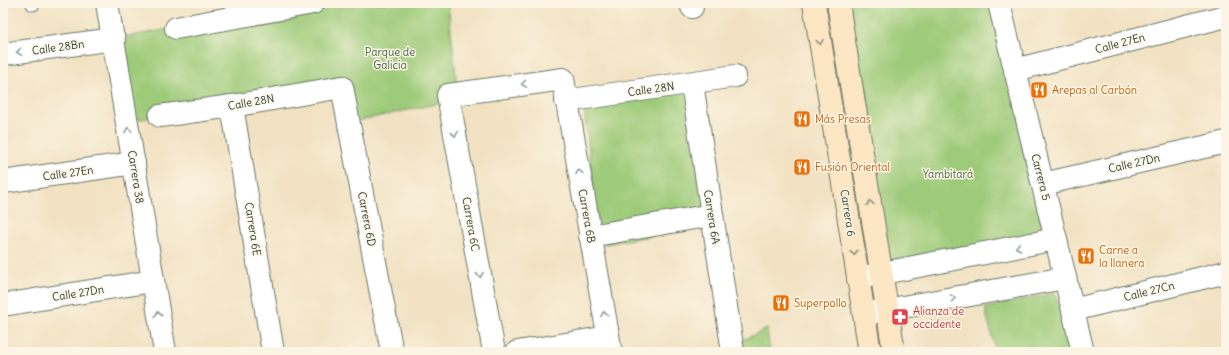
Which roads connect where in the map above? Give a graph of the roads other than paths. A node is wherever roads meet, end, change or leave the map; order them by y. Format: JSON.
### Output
{"nodes":[{"id":1,"x":107,"y":3,"type":"edge"},
{"id":2,"x":313,"y":3,"type":"edge"},
{"id":3,"x":814,"y":3,"type":"edge"},
{"id":4,"x":838,"y":3,"type":"edge"},
{"id":5,"x":998,"y":3,"type":"edge"},
{"id":6,"x":1226,"y":16,"type":"edge"},
{"id":7,"x":176,"y":28,"type":"dead end"},
{"id":8,"x":114,"y":39,"type":"junction"},
{"id":9,"x":3,"y":54,"type":"edge"},
{"id":10,"x":1015,"y":70,"type":"junction"},
{"id":11,"x":735,"y":76,"type":"dead end"},
{"id":12,"x":692,"y":83,"type":"junction"},
{"id":13,"x":342,"y":87,"type":"joint"},
{"id":14,"x":448,"y":95,"type":"joint"},
{"id":15,"x":566,"y":101,"type":"junction"},
{"id":16,"x":232,"y":106,"type":"junction"},
{"id":17,"x":160,"y":116,"type":"dead end"},
{"id":18,"x":1226,"y":142,"type":"edge"},
{"id":19,"x":134,"y":163,"type":"junction"},
{"id":20,"x":3,"y":182,"type":"edge"},
{"id":21,"x":1042,"y":184,"type":"junction"},
{"id":22,"x":712,"y":215,"type":"junction"},
{"id":23,"x":590,"y":236,"type":"junction"},
{"id":24,"x":1056,"y":239,"type":"junction"},
{"id":25,"x":1226,"y":272,"type":"edge"},
{"id":26,"x":881,"y":273,"type":"junction"},
{"id":27,"x":858,"y":278,"type":"junction"},
{"id":28,"x":1065,"y":278,"type":"junction"},
{"id":29,"x":153,"y":281,"type":"junction"},
{"id":30,"x":3,"y":305,"type":"edge"},
{"id":31,"x":887,"y":309,"type":"junction"},
{"id":32,"x":1073,"y":310,"type":"junction"},
{"id":33,"x":864,"y":314,"type":"junction"},
{"id":34,"x":609,"y":345,"type":"edge"},
{"id":35,"x":165,"y":352,"type":"edge"},
{"id":36,"x":273,"y":352,"type":"edge"},
{"id":37,"x":392,"y":352,"type":"edge"},
{"id":38,"x":494,"y":352,"type":"edge"},
{"id":39,"x":517,"y":352,"type":"edge"},
{"id":40,"x":733,"y":352,"type":"edge"},
{"id":41,"x":870,"y":352,"type":"edge"},
{"id":42,"x":894,"y":352,"type":"edge"},
{"id":43,"x":1083,"y":352,"type":"edge"}],
"edges":[{"from":1,"to":8,"type":"street","name":"Carrera 38"},
{"from":2,"to":7,"type":"street"},
{"from":3,"to":27,"type":"main road","name":"Carrera 6","one_way":true},
{"from":26,"to":4,"type":"main road","name":"Carrera 6","one_way":true},
{"from":5,"to":10,"type":"street","name":"Carrera 5"},
{"from":6,"to":10,"type":"street","name":"Calle 27En"},
{"from":8,"to":9,"type":"street","name":"Calle 28Bn","one_way":true},
{"from":19,"to":8,"type":"street","name":"Carrera 38","one_way":true},
{"from":10,"to":21,"type":"street","name":"Carrera 5"},
{"from":11,"to":12,"type":"street","name":"Calle 28N"},
{"from":12,"to":15,"type":"street","name":"Calle 28N"},
{"from":12,"to":22,"type":"street","name":"Carrera 6A"},
{"from":13,"to":16,"type":"street","name":"Calle 28N"},
{"from":13,"to":37,"type":"street","name":"Carrera 6D"},
{"from":15,"to":14,"type":"street","name":"Carrera 6B","one_way":true},
{"from":14,"to":38,"type":"street","name":"Carrera 6C","one_way":true},
{"from":23,"to":15,"type":"street","name":"Carrera 6B","one_way":true},
{"from":16,"to":17,"type":"street","name":"Calle 28N"},
{"from":16,"to":36,"type":"street","name":"Carrera 6E"},
{"from":18,"to":21,"type":"street","name":"Calle 27Dn"},
{"from":19,"to":20,"type":"street","name":"Calle 27En"},
{"from":19,"to":29,"type":"street","name":"Carrera 38"},
{"from":21,"to":24,"type":"street","name":"Carrera 5"},
{"from":22,"to":23,"type":"street"},
{"from":22,"to":40,"type":"street","name":"Carrera 6A"},
{"from":34,"to":23,"type":"street","name":"Carrera 6B","one_way":true},
{"from":24,"to":26,"type":"street","one_way":true},
{"from":24,"to":28,"type":"street","name":"Carrera 5"},
{"from":25,"to":32,"type":"street","name":"Calle 27Cn"},
{"from":26,"to":27,"type":"street"},
{"from":26,"to":31,"type":"main road","name":"Carrera 6"},
{"from":27,"to":33,"type":"main road","name":"Carrera 6"},
{"from":31,"to":28,"type":"street","one_way":true},
{"from":28,"to":32,"type":"street","name":"Carrera 5"},
{"from":29,"to":30,"type":"street","name":"Calle 27Dn"},
{"from":35,"to":29,"type":"street","name":"Carrera 38","one_way":true},
{"from":31,"to":33,"type":"street"},
{"from":31,"to":42,"type":"main road","name":"Carrera 6"},
{"from":32,"to":43,"type":"street","name":"Carrera 5"},
{"from":33,"to":41,"type":"main road","name":"Carrera 6"},
{"from":34,"to":39,"type":"street"}]}
